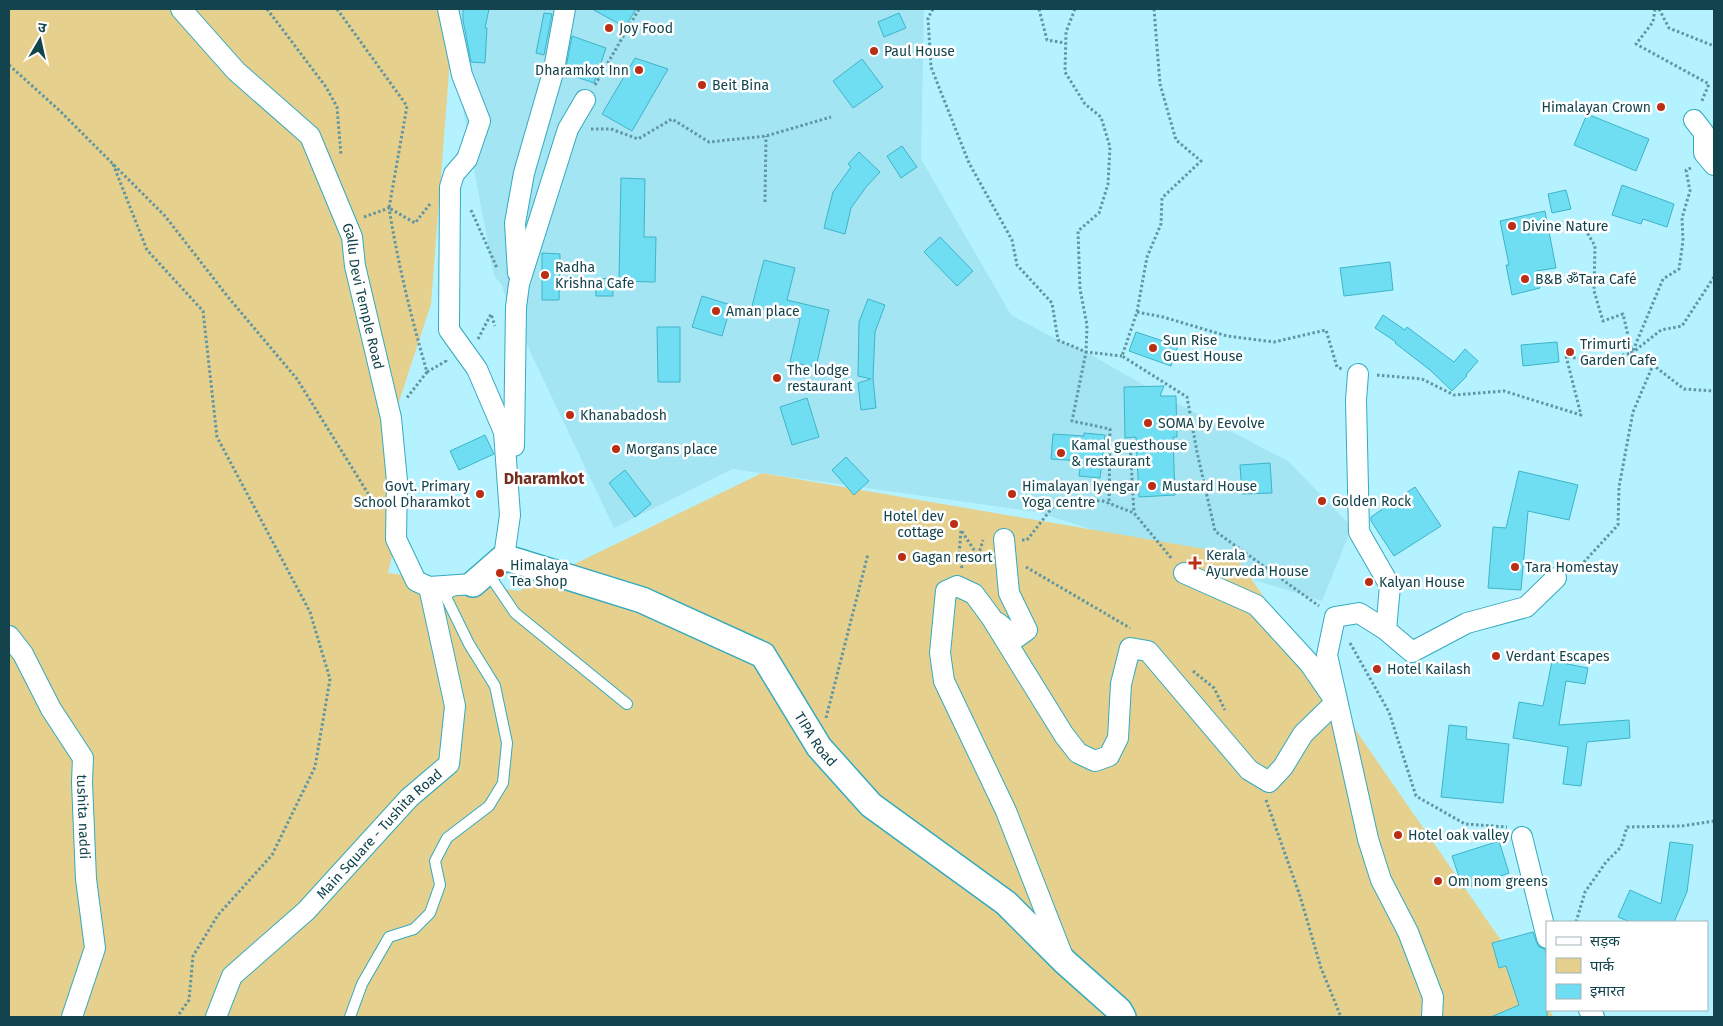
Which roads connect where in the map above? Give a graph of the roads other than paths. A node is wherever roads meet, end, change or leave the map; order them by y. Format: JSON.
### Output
{"nodes":[{"id":1,"x":180,"y":9,"type":"edge"},
{"id":2,"x":448,"y":9,"type":"edge"},
{"id":3,"x":565,"y":9,"type":"edge"},
{"id":4,"x":585,"y":100,"type":"road end"},
{"id":5,"x":1694,"y":120,"type":"dead end"},
{"id":6,"x":1714,"y":165,"type":"edge"},
{"id":7,"x":519,"y":284,"type":"junction"},
{"id":8,"x":1358,"y":374,"type":"road end"},
{"id":9,"x":510,"y":515,"type":"junction"},
{"id":10,"x":1004,"y":539,"type":"road end"},
{"id":11,"x":1184,"y":573,"type":"road end"},
{"id":12,"x":481,"y":575,"type":"junction"},
{"id":13,"x":1556,"y":578,"type":"road end"},
{"id":14,"x":430,"y":587,"type":"junction"},
{"id":15,"x":991,"y":617,"type":"junction"},
{"id":16,"x":1386,"y":630,"type":"junction"},
{"id":17,"x":9,"y":636,"type":"edge"},
{"id":18,"x":1336,"y":702,"type":"junction"},
{"id":19,"x":627,"y":704,"type":"dead end"},
{"id":20,"x":1522,"y":837,"type":"road end"},
{"id":21,"x":1546,"y":934,"type":"edge"},
{"id":22,"x":1065,"y":962,"type":"junction"},
{"id":23,"x":72,"y":1017,"type":"edge"},
{"id":24,"x":216,"y":1017,"type":"edge"},
{"id":25,"x":350,"y":1017,"type":"edge"},
{"id":26,"x":1123,"y":1017,"type":"edge"},
{"id":27,"x":1432,"y":1017,"type":"edge"}],
"edges":[{"from":1,"to":14,"type":"street","name":"Gallu Devi Temple Road"},
{"from":2,"to":9,"type":"street"},
{"from":3,"to":7,"type":"street"},
{"from":4,"to":7,"type":"street"},
{"from":5,"to":6,"type":"street"},
{"from":7,"to":9,"type":"street"},
{"from":8,"to":16,"type":"street"},
{"from":9,"to":12,"type":"street"},
{"from":10,"to":15,"type":"street"},
{"from":11,"to":18,"type":"street"},
{"from":12,"to":14,"type":"street"},
{"from":12,"to":19,"type":"lane"},
{"from":12,"to":22,"type":"street","name":"TIPA Road"},
{"from":12,"to":25,"type":"lane"},
{"from":13,"to":16,"type":"street"},
{"from":14,"to":24,"type":"street","name":"Main Square - Tushita Road"},
{"from":15,"to":18,"type":"street"},
{"from":15,"to":22,"type":"street"},
{"from":16,"to":18,"type":"street"},
{"from":17,"to":23,"type":"street","name":"tushita naddi"},
{"from":18,"to":27,"type":"street"},
{"from":20,"to":21,"type":"street"},
{"from":22,"to":26,"type":"street","name":"TIPA Road"}]}
